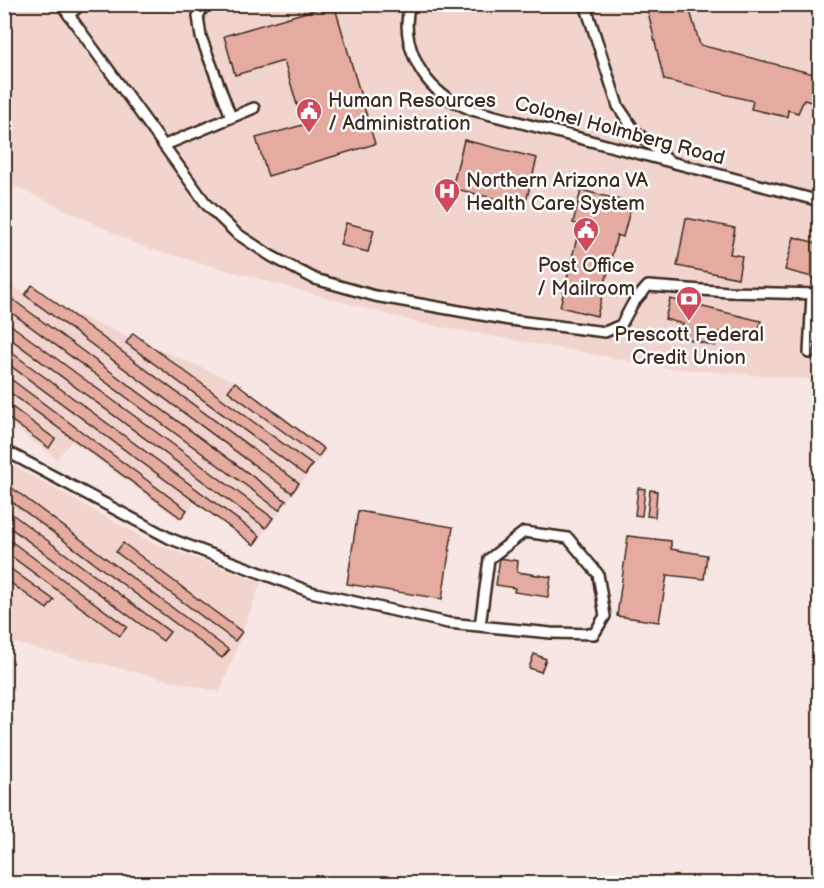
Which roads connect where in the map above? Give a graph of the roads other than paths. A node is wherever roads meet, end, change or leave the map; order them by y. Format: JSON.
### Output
{"nodes":[{"id":1,"x":61,"y":4,"type":"edge"},
{"id":2,"x":81,"y":4,"type":"edge"},
{"id":3,"x":205,"y":4,"type":"edge"},
{"id":4,"x":410,"y":4,"type":"edge"},
{"id":5,"x":585,"y":4,"type":"edge"},
{"id":6,"x":69,"y":15,"type":"junction"},
{"id":7,"x":254,"y":108,"type":"dead end"},
{"id":8,"x":231,"y":117,"type":"junction"},
{"id":9,"x":165,"y":146,"type":"junction"},
{"id":10,"x":670,"y":161,"type":"junction"},
{"id":11,"x":819,"y":201,"type":"edge"},
{"id":12,"x":816,"y":294,"type":"edge"},
{"id":13,"x":809,"y":353,"type":"dead end"},
{"id":14,"x":4,"y":450,"type":"edge"},
{"id":15,"x":480,"y":626,"type":"junction"}],
"edges":[{"from":1,"to":6,"type":"lane"},
{"from":2,"to":6,"type":"lane"},
{"from":3,"to":8,"type":"lane"},
{"from":4,"to":10,"type":"lane","name":"Colonel Holmberg Road"},
{"from":5,"to":10,"type":"lane"},
{"from":6,"to":9,"type":"lane"},
{"from":7,"to":8,"type":"lane"},
{"from":8,"to":9,"type":"lane"},
{"from":9,"to":12,"type":"lane"},
{"from":10,"to":11,"type":"lane","name":"Colonel Holmberg Road"},
{"from":12,"to":13,"type":"lane"},
{"from":14,"to":15,"type":"lane"},
{"from":15,"to":15,"type":"lane"}]}
